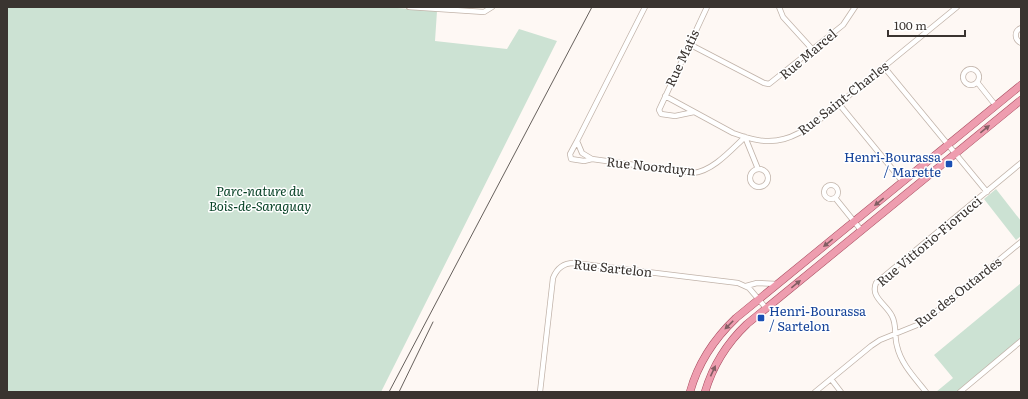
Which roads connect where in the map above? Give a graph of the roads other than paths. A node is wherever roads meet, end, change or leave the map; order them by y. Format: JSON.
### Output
{"nodes":[{"id":1,"x":409,"y":7,"type":"edge"},
{"id":2,"x":492,"y":7,"type":"edge"},
{"id":3,"x":645,"y":7,"type":"edge"},
{"id":4,"x":707,"y":7,"type":"edge"},
{"id":5,"x":779,"y":7,"type":"edge"},
{"id":6,"x":855,"y":7,"type":"edge"},
{"id":7,"x":957,"y":7,"type":"edge"},
{"id":8,"x":1021,"y":28,"type":"edge"},
{"id":9,"x":1021,"y":43,"type":"edge"},
{"id":10,"x":689,"y":44,"type":"junction"},
{"id":11,"x":813,"y":50,"type":"junction"},
{"id":12,"x":884,"y":67,"type":"junction"},
{"id":13,"x":977,"y":82,"type":"dead end"},
{"id":14,"x":1021,"y":85,"type":"edge"},
{"id":15,"x":665,"y":96,"type":"junction"},
{"id":16,"x":1021,"y":100,"type":"edge"},
{"id":17,"x":839,"y":104,"type":"junction"},
{"id":18,"x":996,"y":106,"type":"junction"},
{"id":19,"x":694,"y":112,"type":"junction"},
{"id":20,"x":745,"y":137,"type":"junction"},
{"id":21,"x":577,"y":141,"type":"junction"},
{"id":22,"x":948,"y":145,"type":"junction"},
{"id":23,"x":955,"y":154,"type":"junction"},
{"id":24,"x":592,"y":159,"type":"junction"},
{"id":25,"x":1021,"y":163,"type":"edge"},
{"id":26,"x":758,"y":169,"type":"junction"},
{"id":27,"x":903,"y":182,"type":"junction"},
{"id":28,"x":987,"y":192,"type":"junction"},
{"id":29,"x":836,"y":199,"type":"dead end"},
{"id":30,"x":854,"y":222,"type":"junction"},
{"id":31,"x":861,"y":230,"type":"junction"},
{"id":32,"x":1021,"y":242,"type":"edge"},
{"id":33,"x":777,"y":284,"type":"junction"},
{"id":34,"x":746,"y":286,"type":"junction"},
{"id":35,"x":758,"y":299,"type":"junction"},
{"id":36,"x":766,"y":308,"type":"junction"},
{"id":37,"x":894,"y":335,"type":"junction"},
{"id":38,"x":1021,"y":340,"type":"edge"},
{"id":39,"x":830,"y":379,"type":"junction"},
{"id":40,"x":540,"y":392,"type":"edge"},
{"id":41,"x":690,"y":392,"type":"edge"},
{"id":42,"x":705,"y":392,"type":"edge"},
{"id":43,"x":815,"y":392,"type":"edge"},
{"id":44,"x":841,"y":392,"type":"edge"},
{"id":45,"x":926,"y":392,"type":"edge"},
{"id":46,"x":960,"y":392,"type":"edge"}],
"edges":[{"from":1,"to":2,"type":"street"},
{"from":3,"to":21,"type":"street","name":"Rue Noorduyn"},
{"from":4,"to":10,"type":"street","name":"Rue Matis"},
{"from":5,"to":11,"type":"street"},
{"from":6,"to":11,"type":"street","name":"Rue Marcel"},
{"from":7,"to":12,"type":"street","name":"Rue Saint-Charles"},
{"from":8,"to":9,"type":"street"},
{"from":10,"to":11,"type":"street","name":"Rue Marcel"},
{"from":10,"to":15,"type":"street","name":"Rue Matis"},
{"from":12,"to":17,"type":"street","name":"Rue Saint-Charles"},
{"from":12,"to":22,"type":"street"},
{"from":13,"to":18,"type":"street"},
{"from":14,"to":18,"type":"main road"},
{"from":15,"to":19,"type":"street","name":"Rue Saint-Charles"},
{"from":15,"to":19,"type":"street","name":"Rue Matis"},
{"from":23,"to":16,"type":"main road","one_way":true},
{"from":17,"to":20,"type":"street","name":"Rue Saint-Charles"},
{"from":17,"to":27,"type":"street"},
{"from":18,"to":22,"type":"main road"},
{"from":19,"to":20,"type":"street","name":"Rue Saint-Charles"},
{"from":20,"to":24,"type":"street","name":"Rue Noorduyn"},
{"from":20,"to":26,"type":"street"},
{"from":21,"to":24,"type":"street","name":"Rue Noorduyn"},
{"from":21,"to":24,"type":"street","name":"Rue Noorduyn"},
{"from":22,"to":23,"type":"street"},
{"from":22,"to":27,"type":"main road"},
{"from":23,"to":28,"type":"street"},
{"from":23,"to":31,"type":"main road"},
{"from":25,"to":28,"type":"street","name":"Rue Vittorio-Fiorucci"},
{"from":26,"to":26,"type":"street"},
{"from":27,"to":30,"type":"main road","one_way":true},
{"from":28,"to":37,"type":"street","name":"Rue Vittorio-Fiorucci"},
{"from":29,"to":30,"type":"street"},
{"from":30,"to":31,"type":"street"},
{"from":30,"to":33,"type":"main road","one_way":true},
{"from":36,"to":31,"type":"main road","one_way":true},
{"from":32,"to":37,"type":"street","name":"Rue des Outardes"},
{"from":33,"to":34,"type":"street","name":"Rue Sartelon"},
{"from":33,"to":35,"type":"main road"},
{"from":34,"to":35,"type":"street"},
{"from":34,"to":40,"type":"street","name":"Rue Sartelon"},
{"from":35,"to":36,"type":"street"},
{"from":35,"to":41,"type":"main road","one_way":true},
{"from":42,"to":36,"type":"main road","one_way":true},
{"from":37,"to":39,"type":"street","name":"Rue des Outardes"},
{"from":37,"to":45,"type":"street","name":"Rue Vittorio-Fiorucci"},
{"from":38,"to":46,"type":"street"},
{"from":39,"to":43,"type":"street","name":"Rue des Outardes"},
{"from":39,"to":44,"type":"street"}]}
